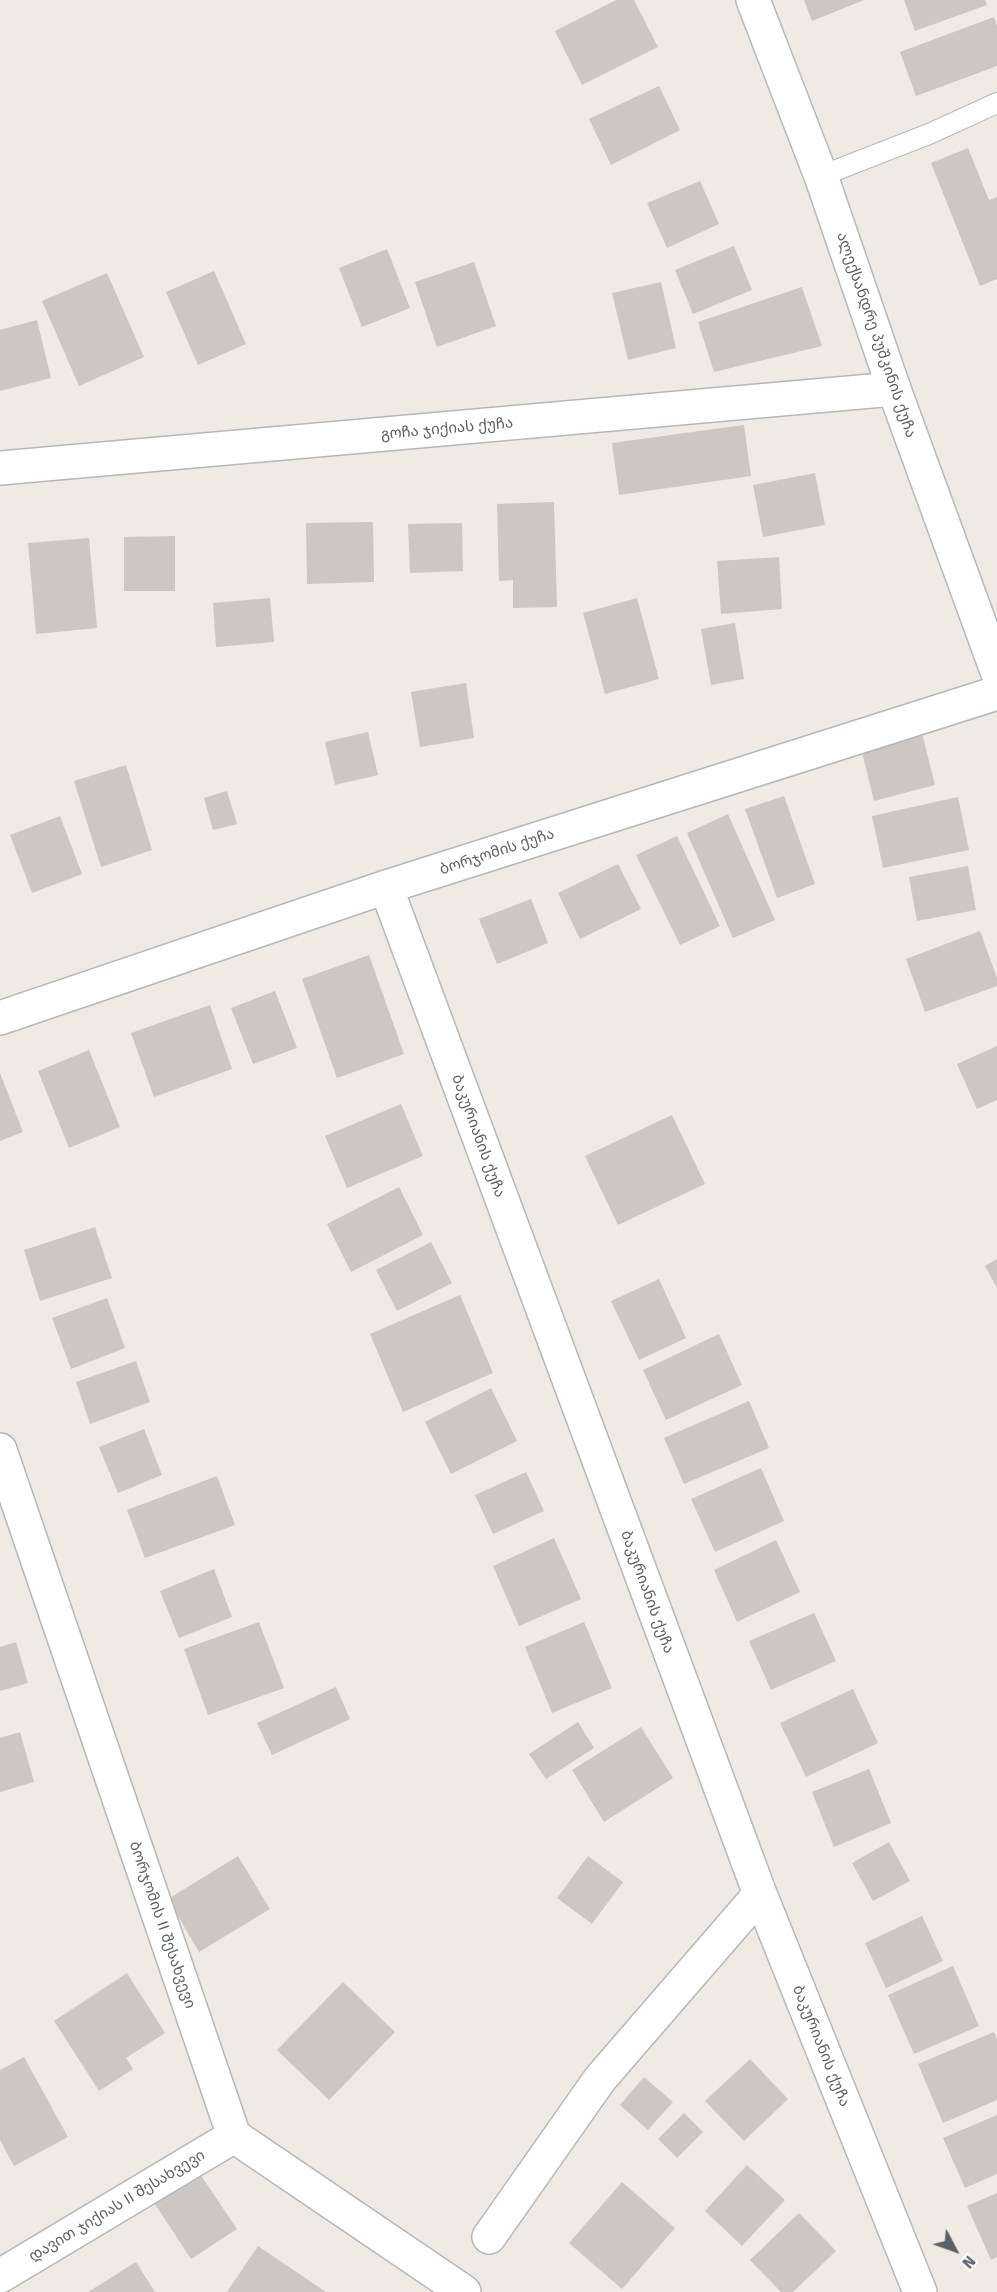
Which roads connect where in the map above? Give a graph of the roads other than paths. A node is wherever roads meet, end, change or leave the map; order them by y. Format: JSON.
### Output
{"nodes":[{"id":1,"x":753,"y":0,"type":"edge"},
{"id":2,"x":997,"y":103,"type":"edge"},
{"id":3,"x":821,"y":176,"type":"junction"},
{"id":4,"x":894,"y":389,"type":"junction"},
{"id":5,"x":0,"y":468,"type":"edge"},
{"id":6,"x":997,"y":671,"type":"edge"},
{"id":7,"x":997,"y":693,"type":"edge"},
{"id":8,"x":386,"y":887,"type":"junction"},
{"id":9,"x":0,"y":1018,"type":"edge"},
{"id":10,"x":0,"y":1450,"type":"edge"},
{"id":11,"x":760,"y":1894,"type":"junction"},
{"id":12,"x":234,"y":2136,"type":"junction"},
{"id":13,"x":489,"y":2237,"type":"dead end"},
{"id":14,"x":0,"y":2276,"type":"edge"},
{"id":15,"x":465,"y":2292,"type":"edge"},
{"id":16,"x":920,"y":2292,"type":"edge"}],
"edges":[{"from":1,"to":3,"type":"street","name":"ალექსანდრე პუშკინის ქუჩა"},
{"from":2,"to":3,"type":"lane"},
{"from":3,"to":4,"type":"street","name":"ალექსანდრე პუშკინის ქუჩა"},
{"from":4,"to":5,"type":"street","name":"გოჩა ჯიქიას ქუჩა"},
{"from":4,"to":6,"type":"street","name":"ალექსანდრე პუშკინის ქუჩა"},
{"from":7,"to":8,"type":"street","name":"ბორჯომის ქუჩა"},
{"from":8,"to":9,"type":"street","name":"ბორჯომის ქუჩა"},
{"from":8,"to":11,"type":"street","name":"ბაკურიანის ქუჩა"},
{"from":10,"to":12,"type":"street","name":"ბორჯომის II შესახვევი"},
{"from":11,"to":13,"type":"street"},
{"from":11,"to":16,"type":"street","name":"ბაკურიანის ქუჩა"},
{"from":12,"to":14,"type":"street","name":"დავით ჯიქიას II შესახვევი"},
{"from":12,"to":15,"type":"street"}]}
